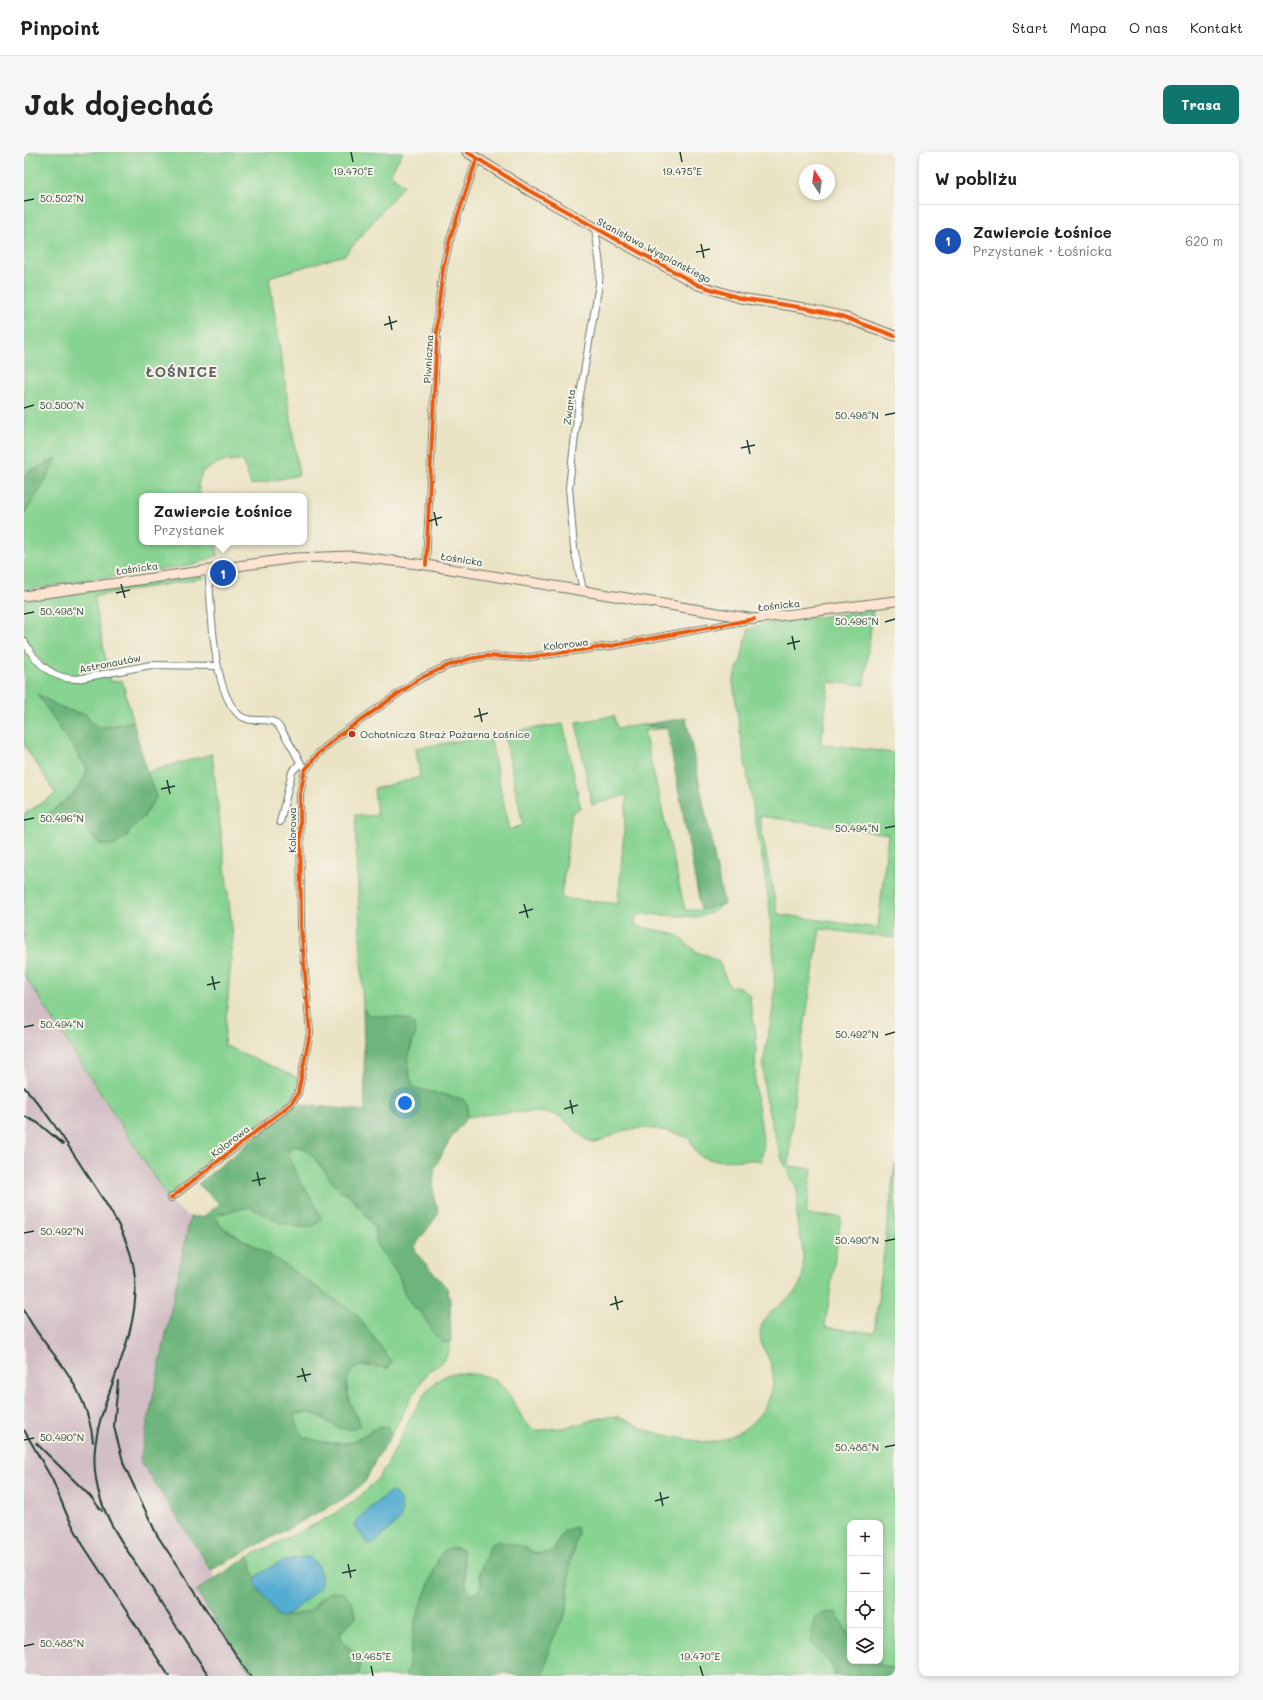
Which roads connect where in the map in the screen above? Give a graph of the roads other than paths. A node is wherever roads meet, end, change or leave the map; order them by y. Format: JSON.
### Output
{"nodes":[{"id":1,"x":467,"y":152,"type":"edge"},
{"id":2,"x":477,"y":158,"type":"junction"},
{"id":3,"x":595,"y":227,"type":"junction"},
{"id":4,"x":895,"y":336,"type":"edge"},
{"id":5,"x":426,"y":565,"type":"junction"},
{"id":6,"x":208,"y":569,"type":"junction"},
{"id":7,"x":583,"y":590,"type":"junction"},
{"id":8,"x":24,"y":596,"type":"edge"},
{"id":9,"x":895,"y":601,"type":"edge"},
{"id":10,"x":754,"y":619,"type":"junction"},
{"id":11,"x":24,"y":641,"type":"edge"},
{"id":12,"x":216,"y":666,"type":"junction"},
{"id":13,"x":300,"y":763,"type":"junction"},
{"id":14,"x":305,"y":770,"type":"junction"},
{"id":15,"x":280,"y":822,"type":"dead end"},
{"id":16,"x":171,"y":1198,"type":"dead end"}],
"edges":[{"from":1,"to":2,"type":"street","name":"Stanisława Wyspiańskiego"},
{"from":2,"to":3,"type":"street","name":"Stanisława Wyspiańskiego"},
{"from":2,"to":5,"type":"street","name":"Piwniczna"},
{"from":3,"to":4,"type":"street","name":"Stanisława Wyspiańskiego"},
{"from":3,"to":7,"type":"street","name":"Zwarta"},
{"from":5,"to":6,"type":"street","name":"Łośnicka"},
{"from":5,"to":7,"type":"street","name":"Łośnicka"},
{"from":6,"to":8,"type":"street","name":"Łośnicka"},
{"from":6,"to":12,"type":"street"},
{"from":7,"to":10,"type":"street","name":"Łośnicka"},
{"from":9,"to":10,"type":"street","name":"Łośnicka"},
{"from":10,"to":14,"type":"street","name":"Kolorowa"},
{"from":11,"to":12,"type":"street","name":"Astronautów"},
{"from":12,"to":13,"type":"street"},
{"from":13,"to":14,"type":"street"},
{"from":13,"to":15,"type":"street"},
{"from":14,"to":16,"type":"street","name":"Kolorowa"}]}
